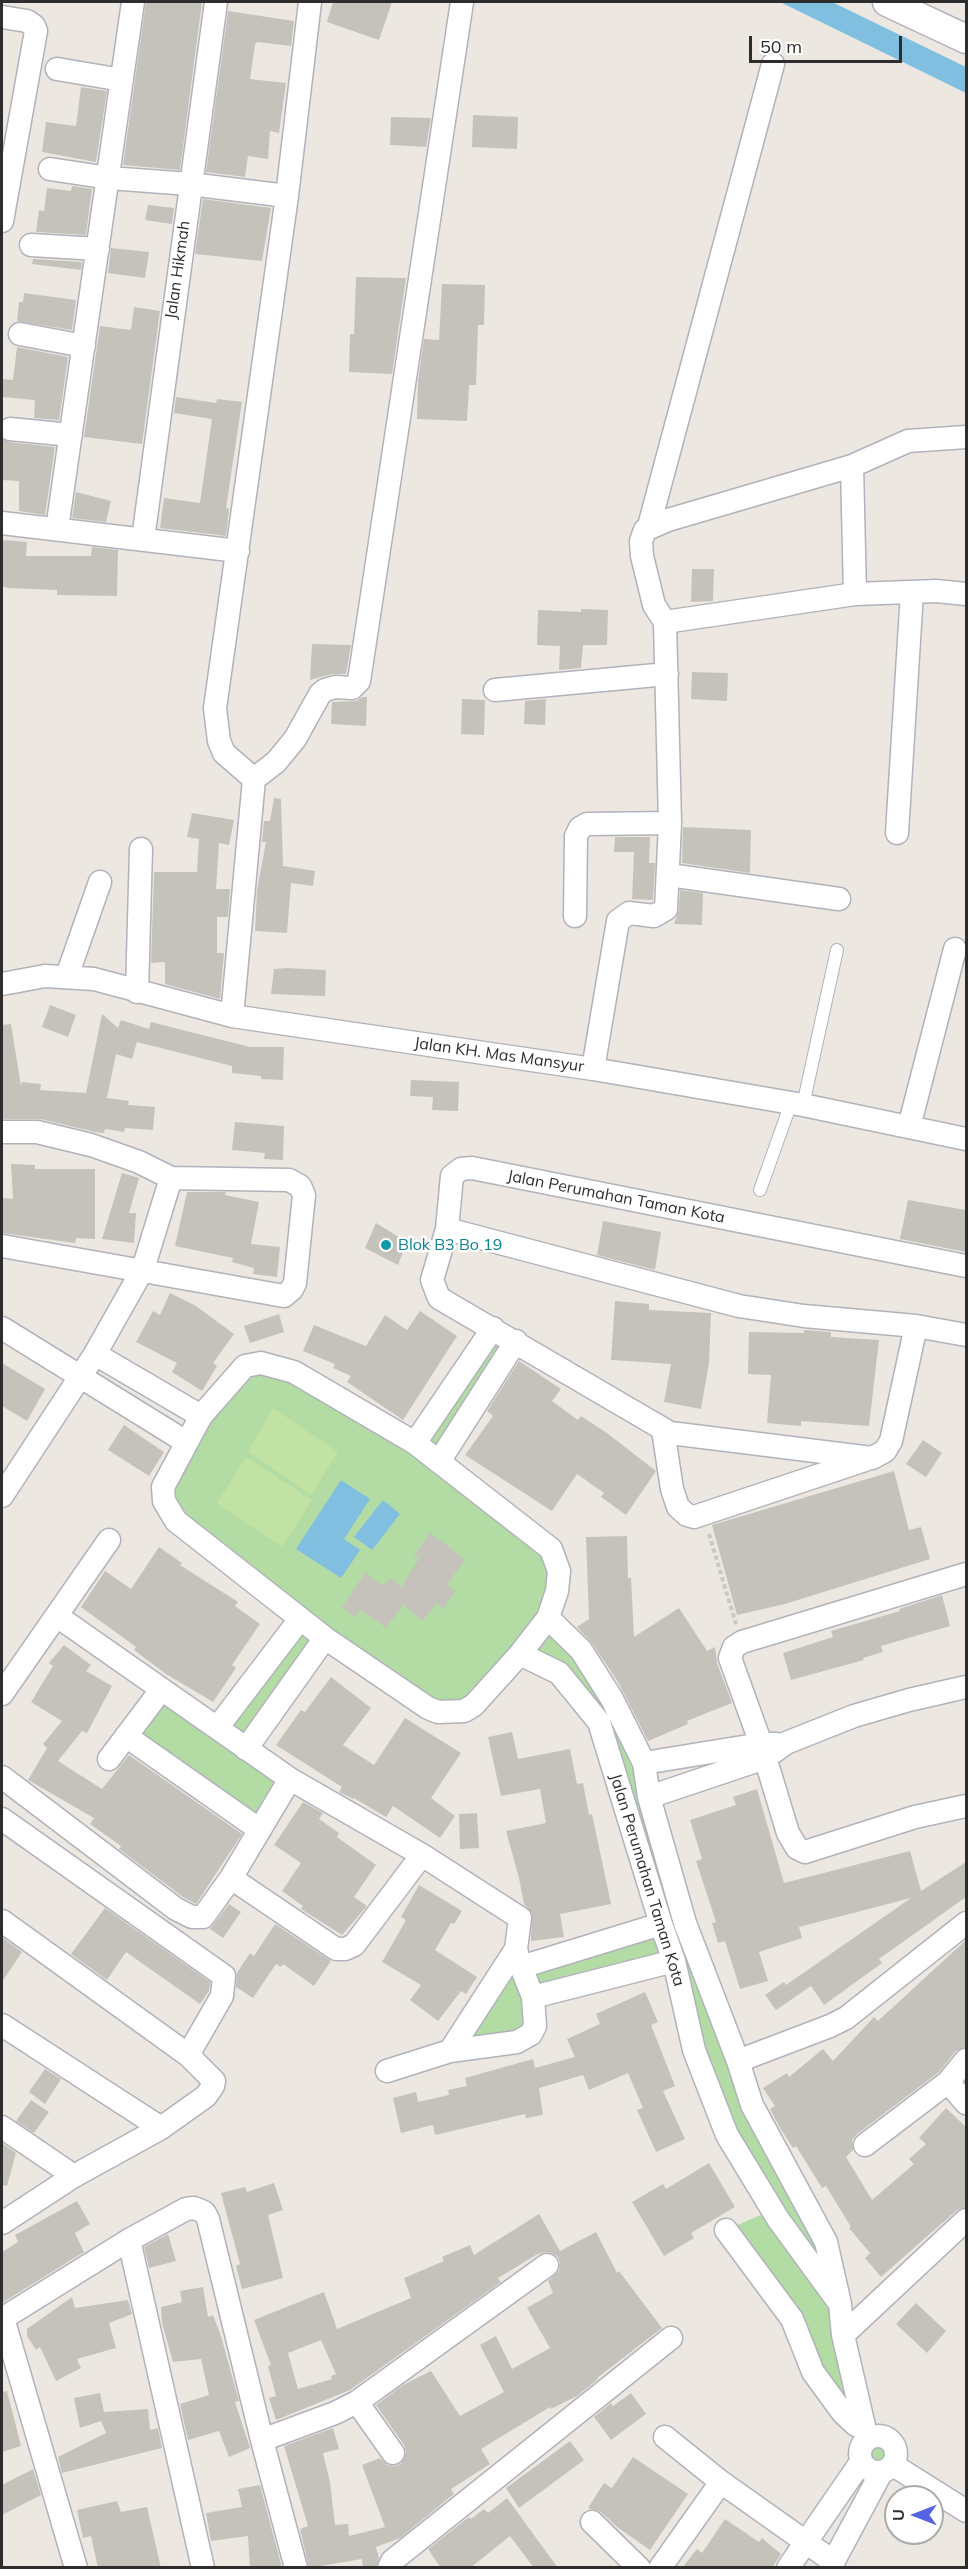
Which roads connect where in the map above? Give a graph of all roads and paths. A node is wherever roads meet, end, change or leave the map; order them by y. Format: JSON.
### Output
{"nodes":[{"id":1,"x":133,"y":2,"type":"edge"},
{"id":2,"x":216,"y":2,"type":"edge"},
{"id":3,"x":310,"y":2,"type":"edge"},
{"id":4,"x":462,"y":2,"type":"edge"},
{"id":5,"x":887,"y":2,"type":"edge"},
{"id":6,"x":2,"y":17,"type":"edge"},
{"id":7,"x":966,"y":39,"type":"edge"},
{"id":8,"x":773,"y":64,"type":"dead end"},
{"id":9,"x":57,"y":69,"type":"dead end"},
{"id":10,"x":122,"y":80,"type":"junction"},
{"id":11,"x":50,"y":170,"type":"dead end"},
{"id":12,"x":109,"y":178,"type":"junction"},
{"id":13,"x":190,"y":184,"type":"junction"},
{"id":14,"x":287,"y":196,"type":"junction"},
{"id":15,"x":2,"y":221,"type":"edge"},
{"id":16,"x":31,"y":245,"type":"dead end"},
{"id":17,"x":98,"y":249,"type":"junction"},
{"id":18,"x":20,"y":334,"type":"dead end"},
{"id":19,"x":84,"y":346,"type":"junction"},
{"id":20,"x":10,"y":429,"type":"dead end"},
{"id":21,"x":71,"y":435,"type":"junction"},
{"id":22,"x":966,"y":437,"type":"edge"},
{"id":23,"x":852,"y":466,"type":"junction"},
{"id":24,"x":2,"y":523,"type":"edge"},
{"id":25,"x":649,"y":526,"type":"junction"},
{"id":26,"x":57,"y":529,"type":"junction"},
{"id":27,"x":143,"y":539,"type":"junction"},
{"id":28,"x":238,"y":551,"type":"junction"},
{"id":29,"x":912,"y":592,"type":"junction"},
{"id":30,"x":855,"y":594,"type":"junction"},
{"id":31,"x":966,"y":594,"type":"edge"},
{"id":32,"x":665,"y":622,"type":"junction"},
{"id":33,"x":667,"y":674,"type":"junction"},
{"id":34,"x":495,"y":690,"type":"dead end"},
{"id":35,"x":254,"y":779,"type":"junction"},
{"id":36,"x":670,"y":824,"type":"junction"},
{"id":37,"x":897,"y":833,"type":"dead end"},
{"id":38,"x":141,"y":849,"type":"dead end"},
{"id":39,"x":669,"y":875,"type":"junction"},
{"id":40,"x":100,"y":882,"type":"dead end"},
{"id":41,"x":839,"y":899,"type":"dead end"},
{"id":42,"x":575,"y":916,"type":"dead end"},
{"id":43,"x":956,"y":949,"type":"dead end"},
{"id":44,"x":837,"y":950,"type":"dead end"},
{"id":45,"x":67,"y":976,"type":"junction"},
{"id":46,"x":17,"y":980,"type":"edge"},
{"id":47,"x":137,"y":992,"type":"junction"},
{"id":48,"x":232,"y":1016,"type":"junction"},
{"id":49,"x":594,"y":1069,"type":"junction"},
{"id":50,"x":797,"y":1104,"type":"junction"},
{"id":51,"x":909,"y":1127,"type":"junction"},
{"id":52,"x":2,"y":1132,"type":"edge"},
{"id":53,"x":966,"y":1139,"type":"edge"},
{"id":54,"x":171,"y":1178,"type":"junction"},
{"id":55,"x":760,"y":1190,"type":"dead end"},
{"id":56,"x":447,"y":1229,"type":"junction"},
{"id":57,"x":2,"y":1246,"type":"edge"},
{"id":58,"x":966,"y":1266,"type":"edge"},
{"id":59,"x":143,"y":1269,"type":"junction"},
{"id":60,"x":916,"y":1326,"type":"junction"},
{"id":61,"x":2,"y":1328,"type":"edge"},
{"id":62,"x":493,"y":1328,"type":"junction"},
{"id":63,"x":966,"y":1335,"type":"edge"},
{"id":64,"x":516,"y":1341,"type":"junction"},
{"id":65,"x":95,"y":1354,"type":"junction"},
{"id":66,"x":79,"y":1377,"type":"junction"},
{"id":67,"x":201,"y":1416,"type":"junction"},
{"id":68,"x":663,"y":1430,"type":"junction"},
{"id":69,"x":186,"y":1442,"type":"junction"},
{"id":70,"x":415,"y":1443,"type":"junction"},
{"id":71,"x":872,"y":1458,"type":"junction"},
{"id":72,"x":440,"y":1460,"type":"junction"},
{"id":73,"x":4,"y":1487,"type":"edge"},
{"id":74,"x":703,"y":1515,"type":"junction"},
{"id":75,"x":109,"y":1540,"type":"dead end"},
{"id":76,"x":966,"y":1574,"type":"edge"},
{"id":77,"x":57,"y":1616,"type":"junction"},
{"id":78,"x":548,"y":1618,"type":"junction"},
{"id":79,"x":300,"y":1619,"type":"junction"},
{"id":80,"x":325,"y":1638,"type":"junction"},
{"id":81,"x":742,"y":1642,"type":"junction"},
{"id":82,"x":520,"y":1654,"type":"junction"},
{"id":83,"x":966,"y":1687,"type":"edge"},
{"id":84,"x":161,"y":1690,"type":"junction"},
{"id":85,"x":2,"y":1694,"type":"edge"},
{"id":86,"x":217,"y":1728,"type":"junction"},
{"id":87,"x":126,"y":1736,"type":"junction"},
{"id":88,"x":246,"y":1749,"type":"junction"},
{"id":89,"x":763,"y":1751,"type":"junction"},
{"id":90,"x":109,"y":1759,"type":"dead end"},
{"id":91,"x":644,"y":1763,"type":"junction"},
{"id":92,"x":2,"y":1777,"type":"edge"},
{"id":93,"x":290,"y":1779,"type":"junction"},
{"id":94,"x":649,"y":1797,"type":"junction"},
{"id":95,"x":966,"y":1806,"type":"edge"},
{"id":96,"x":3,"y":1823,"type":"edge"},
{"id":97,"x":260,"y":1830,"type":"junction"},
{"id":98,"x":422,"y":1855,"type":"junction"},
{"id":99,"x":231,"y":1878,"type":"junction"},
{"id":100,"x":2,"y":1921,"type":"edge"},
{"id":101,"x":966,"y":1923,"type":"edge"},
{"id":102,"x":660,"y":1924,"type":"junction"},
{"id":103,"x":518,"y":1958,"type":"junction"},
{"id":104,"x":674,"y":1961,"type":"junction"},
{"id":105,"x":533,"y":1997,"type":"junction"},
{"id":106,"x":2,"y":2025,"type":"edge"},
{"id":107,"x":450,"y":2051,"type":"junction"},
{"id":108,"x":188,"y":2055,"type":"junction"},
{"id":109,"x":966,"y":2060,"type":"edge"},
{"id":110,"x":738,"y":2061,"type":"junction"},
{"id":111,"x":387,"y":2071,"type":"dead end"},
{"id":112,"x":948,"y":2082,"type":"junction"},
{"id":113,"x":966,"y":2103,"type":"edge"},
{"id":114,"x":2,"y":2127,"type":"edge"},
{"id":115,"x":161,"y":2128,"type":"junction"},
{"id":116,"x":865,"y":2145,"type":"dead end"},
{"id":117,"x":74,"y":2176,"type":"junction"},
{"id":118,"x":966,"y":2220,"type":"edge"},
{"id":119,"x":2,"y":2223,"type":"edge"},
{"id":120,"x":726,"y":2230,"type":"dead end"},
{"id":121,"x":129,"y":2240,"type":"junction"},
{"id":122,"x":547,"y":2265,"type":"dead end"},
{"id":123,"x":840,"y":2304,"type":"junction"},
{"id":124,"x":2,"y":2318,"type":"edge"},
{"id":125,"x":843,"y":2335,"type":"junction"},
{"id":126,"x":671,"y":2338,"type":"dead end"},
{"id":127,"x":357,"y":2402,"type":"junction"},
{"id":128,"x":866,"y":2434,"type":"junction"},
{"id":129,"x":665,"y":2438,"type":"dead end"},
{"id":130,"x":262,"y":2440,"type":"junction"},
{"id":131,"x":393,"y":2453,"type":"dead end"},
{"id":132,"x":878,"y":2467,"type":"junction"},
{"id":133,"x":722,"y":2482,"type":"junction"},
{"id":134,"x":966,"y":2511,"type":"edge"},
{"id":135,"x":592,"y":2522,"type":"dead end"},
{"id":136,"x":807,"y":2542,"type":"junction"},
{"id":137,"x":841,"y":2566,"type":"edge"},
{"id":138,"x":76,"y":2568,"type":"edge"},
{"id":139,"x":203,"y":2568,"type":"edge"},
{"id":140,"x":296,"y":2568,"type":"edge"},
{"id":141,"x":389,"y":2568,"type":"edge"},
{"id":142,"x":639,"y":2568,"type":"edge"},
{"id":143,"x":660,"y":2568,"type":"edge"},
{"id":144,"x":788,"y":2568,"type":"edge"}],
"edges":[{"from":1,"to":10,"type":"street"},
{"from":2,"to":13,"type":"street","name":"Jalan Hikmah"},
{"from":3,"to":14,"type":"street"},
{"from":4,"to":35,"type":"street"},
{"from":5,"to":7,"type":"street"},
{"from":6,"to":15,"type":"street"},
{"from":8,"to":25,"type":"street"},
{"from":9,"to":10,"type":"street"},
{"from":10,"to":12,"type":"street"},
{"from":11,"to":12,"type":"street"},
{"from":12,"to":13,"type":"street"},
{"from":12,"to":17,"type":"street"},
{"from":13,"to":14,"type":"street"},
{"from":13,"to":27,"type":"street","name":"Jalan Hikmah"},
{"from":14,"to":28,"type":"street"},
{"from":16,"to":17,"type":"street"},
{"from":17,"to":19,"type":"street"},
{"from":18,"to":19,"type":"street"},
{"from":19,"to":21,"type":"street"},
{"from":20,"to":21,"type":"street"},
{"from":21,"to":26,"type":"street"},
{"from":22,"to":23,"type":"street"},
{"from":23,"to":25,"type":"street"},
{"from":23,"to":30,"type":"street"},
{"from":24,"to":26,"type":"street"},
{"from":25,"to":32,"type":"street"},
{"from":26,"to":27,"type":"street"},
{"from":27,"to":28,"type":"street"},
{"from":28,"to":35,"type":"street"},
{"from":29,"to":30,"type":"street"},
{"from":29,"to":31,"type":"street"},
{"from":29,"to":37,"type":"street"},
{"from":30,"to":32,"type":"street"},
{"from":32,"to":33,"type":"street"},
{"from":33,"to":34,"type":"street"},
{"from":33,"to":36,"type":"street"},
{"from":35,"to":48,"type":"street"},
{"from":36,"to":39,"type":"street"},
{"from":36,"to":42,"type":"street"},
{"from":38,"to":47,"type":"street"},
{"from":39,"to":41,"type":"street"},
{"from":39,"to":49,"type":"street"},
{"from":40,"to":45,"type":"street"},
{"from":43,"to":51,"type":"street"},
{"from":44,"to":50,"type":"lane"},
{"from":45,"to":46,"type":"street","name":"Jalan KH. Mas Mansyur"},
{"from":45,"to":47,"type":"street","name":"Jalan KH. Mas Mansyur"},
{"from":47,"to":48,"type":"street","name":"Jalan KH. Mas Mansyur"},
{"from":48,"to":49,"type":"street","name":"Jalan KH. Mas Mansyur"},
{"from":49,"to":50,"type":"street","name":"Jalan KH. Mas Mansyur"},
{"from":50,"to":51,"type":"street","name":"Jalan KH. Mas Mansyur"},
{"from":50,"to":55,"type":"lane"},
{"from":51,"to":53,"type":"street","name":"Jalan KH. Mas Mansyur"},
{"from":52,"to":54,"type":"street"},
{"from":54,"to":59,"type":"street"},
{"from":54,"to":59,"type":"street"},
{"from":56,"to":58,"type":"street","name":"Jalan Perumahan Taman Kota"},
{"from":56,"to":60,"type":"street"},
{"from":56,"to":62,"type":"street","name":"Jalan Perumahan Taman Kota"},
{"from":57,"to":59,"type":"street"},
{"from":59,"to":65,"type":"street"},
{"from":60,"to":63,"type":"street"},
{"from":60,"to":71,"type":"street"},
{"from":61,"to":66,"type":"street"},
{"from":62,"to":64,"type":"street","name":"Jalan Perumahan Taman Kota"},
{"from":62,"to":70,"type":"street"},
{"from":64,"to":68,"type":"street","name":"Jalan Perumahan Taman Kota"},
{"from":64,"to":72,"type":"street"},
{"from":65,"to":66,"type":"street"},
{"from":65,"to":67,"type":"street"},
{"from":66,"to":69,"type":"street"},
{"from":66,"to":73,"type":"street"},
{"from":67,"to":69,"type":"street"},
{"from":67,"to":70,"type":"street"},
{"from":68,"to":71,"type":"street","name":"Jalan Perumahan Taman Kota"},
{"from":68,"to":74,"type":"street"},
{"from":69,"to":79,"type":"street"},
{"from":70,"to":72,"type":"street"},
{"from":71,"to":74,"type":"street"},
{"from":72,"to":78,"type":"street"},
{"from":74,"to":81,"type":"path"},
{"from":75,"to":77,"type":"street"},
{"from":76,"to":81,"type":"street"},
{"from":77,"to":84,"type":"street"},
{"from":77,"to":85,"type":"street"},
{"from":78,"to":82,"type":"street"},
{"from":78,"to":91,"type":"street","name":"Jalan Perumahan Taman Kota"},
{"from":79,"to":80,"type":"street"},
{"from":79,"to":86,"type":"street"},
{"from":80,"to":82,"type":"street"},
{"from":80,"to":88,"type":"street"},
{"from":81,"to":89,"type":"street"},
{"from":82,"to":102,"type":"street","name":"Jalan Perumahan Taman Kota"},
{"from":83,"to":89,"type":"street"},
{"from":84,"to":86,"type":"street"},
{"from":84,"to":87,"type":"street"},
{"from":86,"to":88,"type":"street"},
{"from":87,"to":90,"type":"street"},
{"from":87,"to":97,"type":"street"},
{"from":88,"to":93,"type":"street"},
{"from":89,"to":91,"type":"street"},
{"from":89,"to":94,"type":"street"},
{"from":89,"to":95,"type":"street"},
{"from":91,"to":94,"type":"street","name":"Jalan Perumahan Taman Kota"},
{"from":92,"to":99,"type":"street"},
{"from":93,"to":97,"type":"street"},
{"from":93,"to":98,"type":"street"},
{"from":94,"to":110,"type":"street","name":"Jalan Perumahan Taman Kota"},
{"from":96,"to":108,"type":"street"},
{"from":97,"to":99,"type":"street"},
{"from":98,"to":99,"type":"street"},
{"from":98,"to":103,"type":"street"},
{"from":100,"to":108,"type":"street"},
{"from":101,"to":110,"type":"street"},
{"from":102,"to":103,"type":"street"},
{"from":102,"to":104,"type":"street","name":"Jalan Perumahan Taman Kota"},
{"from":103,"to":105,"type":"street"},
{"from":103,"to":107,"type":"street"},
{"from":104,"to":105,"type":"street"},
{"from":104,"to":123,"type":"street","name":"Jalan Perumahan Taman Kota"},
{"from":105,"to":107,"type":"street"},
{"from":106,"to":115,"type":"street"},
{"from":107,"to":111,"type":"street"},
{"from":108,"to":115,"type":"street"},
{"from":109,"to":112,"type":"street"},
{"from":110,"to":123,"type":"street","name":"Jalan Perumahan Taman Kota"},
{"from":112,"to":113,"type":"street"},
{"from":112,"to":116,"type":"street"},
{"from":114,"to":117,"type":"street"},
{"from":115,"to":117,"type":"street"},
{"from":117,"to":119,"type":"street"},
{"from":118,"to":125,"type":"street"},
{"from":120,"to":128,"type":"street"},
{"from":121,"to":124,"type":"street"},
{"from":121,"to":130,"type":"street"},
{"from":121,"to":139,"type":"street"},
{"from":122,"to":127,"type":"street"},
{"from":123,"to":125,"type":"street"},
{"from":124,"to":138,"type":"street"},
{"from":125,"to":128,"type":"street"},
{"from":126,"to":141,"type":"street"},
{"from":127,"to":130,"type":"street"},
{"from":127,"to":131,"type":"street"},
{"from":128,"to":132,"type":"street"},
{"from":128,"to":132,"type":"street"},
{"from":129,"to":133,"type":"street"},
{"from":130,"to":140,"type":"street"},
{"from":132,"to":134,"type":"street"},
{"from":132,"to":136,"type":"street"},
{"from":132,"to":137,"type":"street"},
{"from":133,"to":136,"type":"street"},
{"from":133,"to":143,"type":"street"},
{"from":135,"to":142,"type":"street"},
{"from":136,"to":137,"type":"street"},
{"from":136,"to":144,"type":"street"}]}
